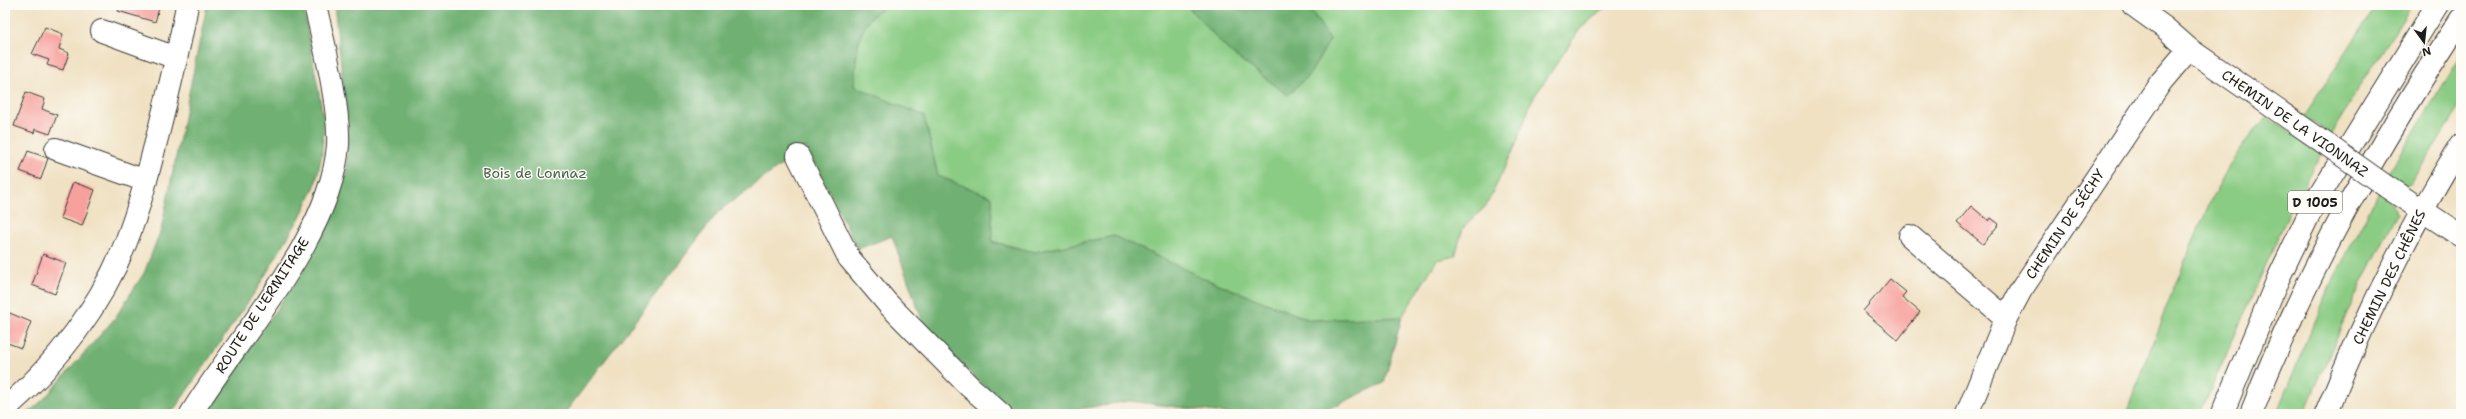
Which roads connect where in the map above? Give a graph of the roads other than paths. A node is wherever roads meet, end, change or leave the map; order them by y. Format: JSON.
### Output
{"nodes":[{"id":1,"x":187,"y":5,"type":"edge"},
{"id":2,"x":315,"y":5,"type":"edge"},
{"id":3,"x":2133,"y":5,"type":"edge"},
{"id":4,"x":2437,"y":5,"type":"edge"},
{"id":5,"x":2461,"y":19,"type":"edge"},
{"id":6,"x":102,"y":31,"type":"dead end"},
{"id":7,"x":2189,"y":50,"type":"junction"},
{"id":8,"x":176,"y":58,"type":"junction"},
{"id":9,"x":2461,"y":145,"type":"edge"},
{"id":10,"x":56,"y":149,"type":"dead end"},
{"id":11,"x":798,"y":156,"type":"dead end"},
{"id":12,"x":146,"y":181,"type":"junction"},
{"id":13,"x":2421,"y":210,"type":"junction"},
{"id":14,"x":1910,"y":236,"type":"dead end"},
{"id":15,"x":2461,"y":236,"type":"edge"},
{"id":16,"x":2006,"y":318,"type":"junction"},
{"id":17,"x":5,"y":409,"type":"edge"},
{"id":18,"x":191,"y":414,"type":"edge"},
{"id":19,"x":1001,"y":414,"type":"edge"},
{"id":20,"x":1968,"y":414,"type":"edge"},
{"id":21,"x":2222,"y":414,"type":"edge"},
{"id":22,"x":2251,"y":414,"type":"edge"},
{"id":23,"x":2326,"y":414,"type":"edge"}],
"edges":[{"from":1,"to":8,"type":"main road"},
{"from":2,"to":18,"type":"main road","name":"ROUTE DE L'ERMITAGE"},
{"from":3,"to":7,"type":"main road","name":"CHEMIN DE LA VIONNAZ"},
{"from":4,"to":21,"type":"main road","number":"D 1005"},
{"from":5,"to":22,"type":"main road","number":"D 1005"},
{"from":6,"to":8,"type":"main road"},
{"from":7,"to":13,"type":"main road","name":"CHEMIN DE LA VIONNAZ","bridge":true},
{"from":7,"to":16,"type":"main road","name":"CHEMIN DE SÉCHY"},
{"from":8,"to":12,"type":"main road"},
{"from":9,"to":13,"type":"main road","name":"CHEMIN DES CHÊNES"},
{"from":10,"to":12,"type":"main road"},
{"from":11,"to":19,"type":"main road"},
{"from":12,"to":17,"type":"main road"},
{"from":13,"to":15,"type":"main road","name":"CHEMIN DE LA VIONNAZ"},
{"from":13,"to":23,"type":"main road","name":"CHEMIN DES CHÊNES"},
{"from":14,"to":16,"type":"main road"},
{"from":16,"to":20,"type":"main road","name":"CHEMIN DE SÉCHY"}]}
